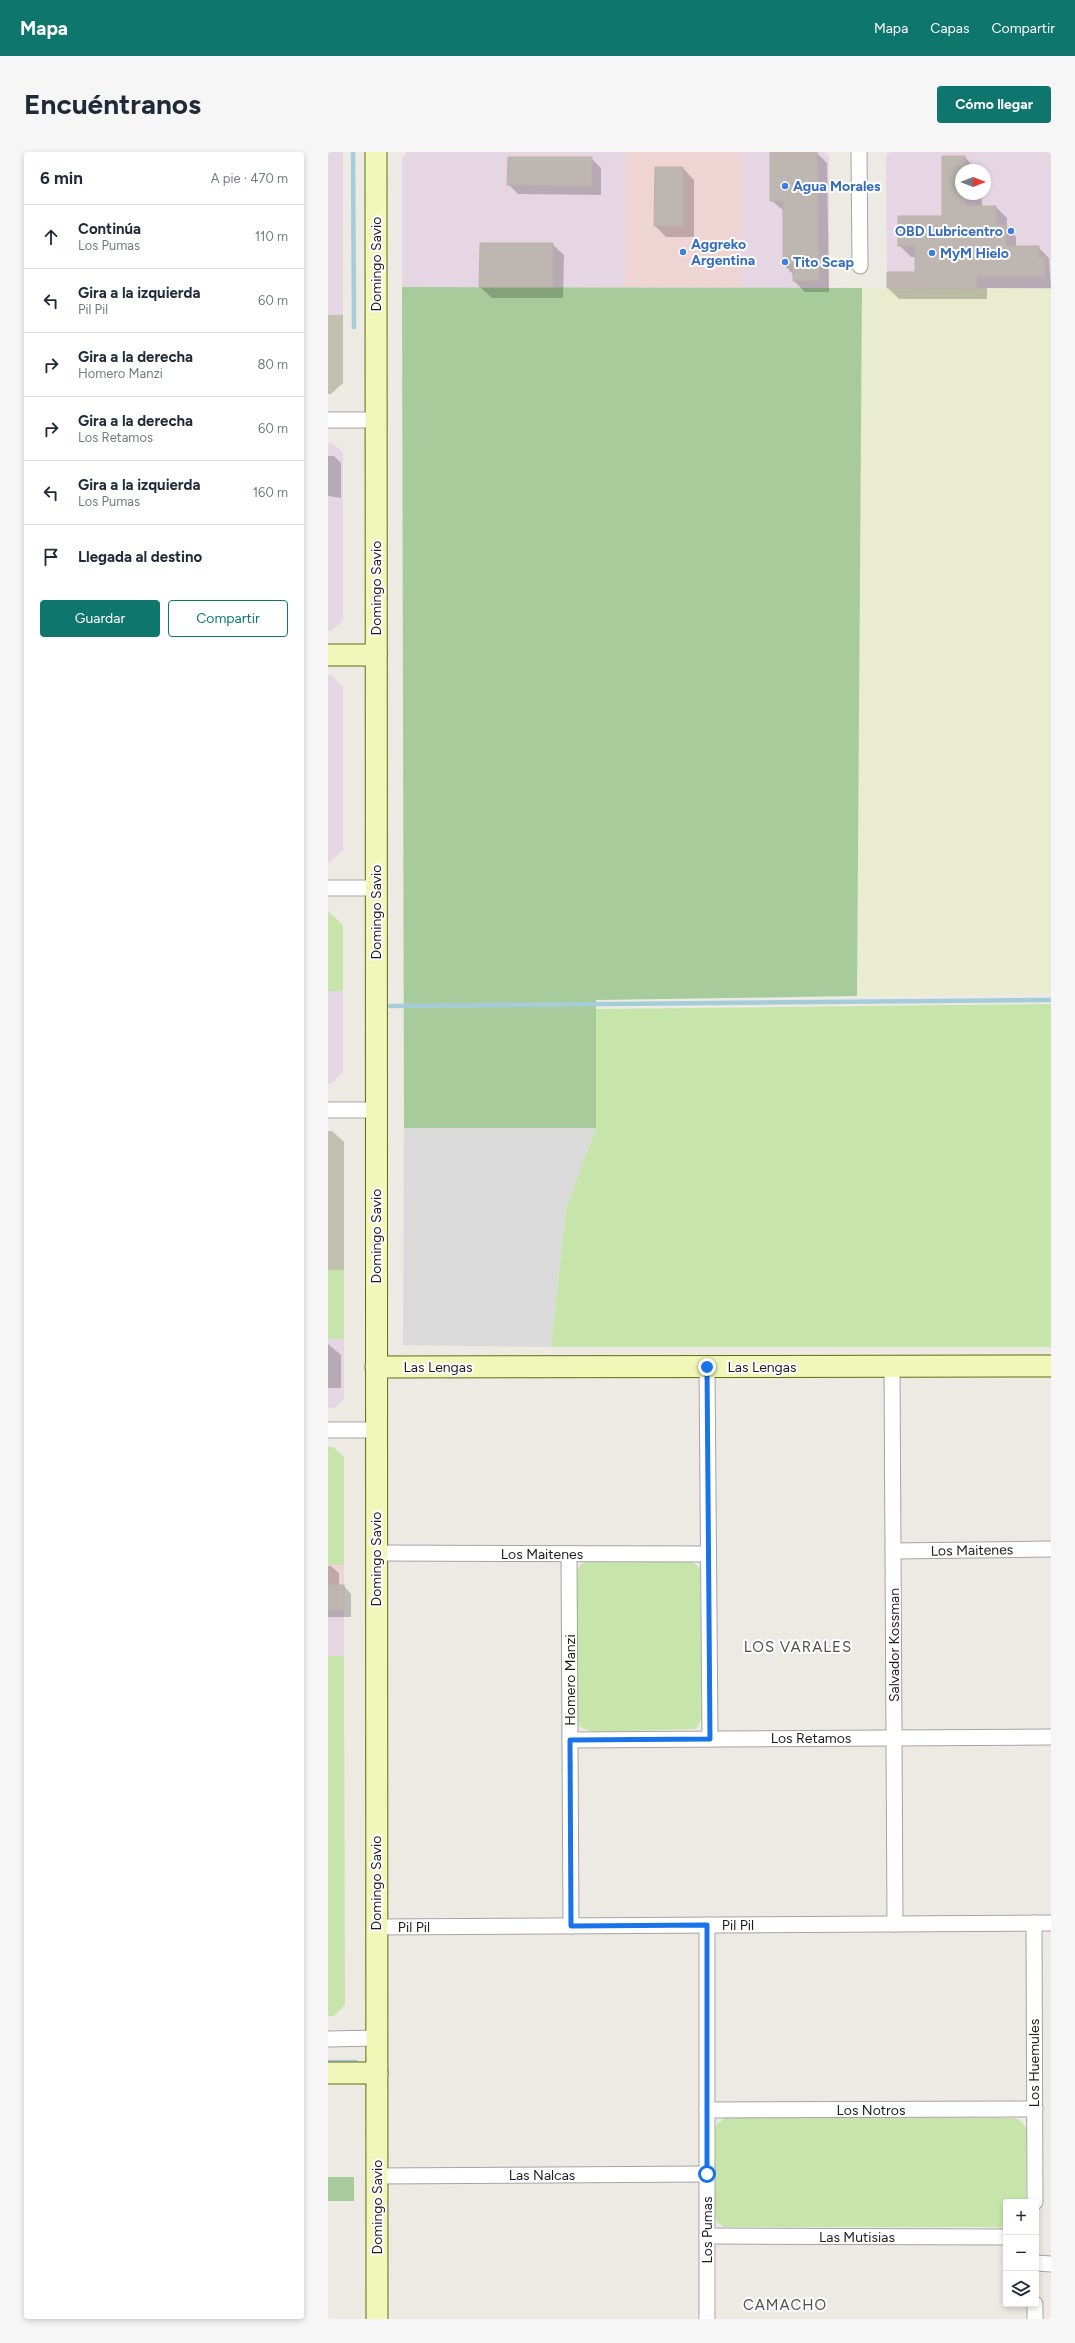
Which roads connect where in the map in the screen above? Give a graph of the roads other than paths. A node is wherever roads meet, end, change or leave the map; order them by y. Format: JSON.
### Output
{"nodes":[{"id":1,"x":376,"y":152,"type":"edge"},
{"id":2,"x":859,"y":152,"type":"edge"},
{"id":3,"x":860,"y":266,"type":"dead end"},
{"id":4,"x":328,"y":420,"type":"edge"},
{"id":5,"x":376,"y":420,"type":"junction"},
{"id":6,"x":328,"y":655,"type":"edge"},
{"id":7,"x":376,"y":655,"type":"junction"},
{"id":8,"x":328,"y":888,"type":"edge"},
{"id":9,"x":376,"y":888,"type":"junction"},
{"id":10,"x":328,"y":1110,"type":"edge"},
{"id":11,"x":376,"y":1110,"type":"junction"},
{"id":12,"x":1051,"y":1366,"type":"edge"},
{"id":13,"x":376,"y":1367,"type":"junction"},
{"id":14,"x":707,"y":1367,"type":"junction"},
{"id":15,"x":892,"y":1367,"type":"junction"},
{"id":16,"x":328,"y":1430,"type":"edge"},
{"id":17,"x":376,"y":1430,"type":"junction"},
{"id":18,"x":1051,"y":1549,"type":"edge"},
{"id":19,"x":893,"y":1551,"type":"junction"},
{"id":20,"x":376,"y":1554,"type":"junction"},
{"id":21,"x":569,"y":1554,"type":"junction"},
{"id":22,"x":708,"y":1554,"type":"junction"},
{"id":23,"x":1051,"y":1737,"type":"edge"},
{"id":24,"x":894,"y":1738,"type":"junction"},
{"id":25,"x":710,"y":1739,"type":"junction"},
{"id":26,"x":570,"y":1740,"type":"junction"},
{"id":27,"x":1034,"y":1923,"type":"junction"},
{"id":28,"x":1051,"y":1923,"type":"edge"},
{"id":29,"x":895,"y":1924,"type":"junction"},
{"id":30,"x":707,"y":1925,"type":"junction"},
{"id":31,"x":571,"y":1926,"type":"junction"},
{"id":32,"x":376,"y":1927,"type":"junction"},
{"id":33,"x":376,"y":2038,"type":"junction"},
{"id":34,"x":328,"y":2039,"type":"edge"},
{"id":35,"x":328,"y":2073,"type":"edge"},
{"id":36,"x":376,"y":2073,"type":"junction"},
{"id":37,"x":1035,"y":2109,"type":"junction"},
{"id":38,"x":707,"y":2110,"type":"junction"},
{"id":39,"x":707,"y":2174,"type":"junction"},
{"id":40,"x":376,"y":2176,"type":"junction"},
{"id":41,"x":1035,"y":2199,"type":"edge"},
{"id":42,"x":707,"y":2236,"type":"junction"},
{"id":43,"x":1003,"y":2237,"type":"edge"},
{"id":44,"x":1039,"y":2264,"type":"edge"},
{"id":45,"x":1051,"y":2264,"type":"edge"},
{"id":46,"x":1035,"y":2307,"type":"edge"},
{"id":47,"x":376,"y":2319,"type":"edge"},
{"id":48,"x":707,"y":2319,"type":"edge"},
{"id":49,"x":1035,"y":2319,"type":"edge"}],
"edges":[{"from":1,"to":5,"type":"street","name":"Domingo Savio"},
{"from":2,"to":3,"type":"street"},
{"from":4,"to":5,"type":"street"},
{"from":5,"to":7,"type":"street","name":"Domingo Savio"},
{"from":6,"to":7,"type":"street"},
{"from":7,"to":9,"type":"street","name":"Domingo Savio"},
{"from":8,"to":9,"type":"street"},
{"from":9,"to":11,"type":"street","name":"Domingo Savio"},
{"from":10,"to":11,"type":"street"},
{"from":11,"to":13,"type":"street","name":"Domingo Savio"},
{"from":12,"to":15,"type":"street","name":"Las Lengas"},
{"from":13,"to":14,"type":"street","name":"Las Lengas"},
{"from":13,"to":17,"type":"street","name":"Domingo Savio"},
{"from":14,"to":15,"type":"street","name":"Las Lengas"},
{"from":14,"to":22,"type":"street"},
{"from":15,"to":19,"type":"street","name":"Salvador Kossman"},
{"from":16,"to":17,"type":"street"},
{"from":17,"to":20,"type":"street","name":"Domingo Savio"},
{"from":18,"to":19,"type":"street","name":"Los Maitenes"},
{"from":19,"to":24,"type":"street","name":"Salvador Kossman"},
{"from":20,"to":21,"type":"street","name":"Los Maitenes"},
{"from":20,"to":32,"type":"street","name":"Domingo Savio"},
{"from":21,"to":22,"type":"street","name":"Los Maitenes"},
{"from":21,"to":26,"type":"street","name":"Homero Manzi"},
{"from":22,"to":25,"type":"street"},
{"from":23,"to":24,"type":"street","name":"Los Retamos"},
{"from":24,"to":25,"type":"street","name":"Los Retamos"},
{"from":24,"to":29,"type":"street","name":"Salvador Kossman"},
{"from":25,"to":26,"type":"street","name":"Los Retamos"},
{"from":26,"to":31,"type":"street","name":"Homero Manzi"},
{"from":27,"to":28,"type":"street","name":"Pil Pil"},
{"from":27,"to":29,"type":"street","name":"Pil Pil"},
{"from":27,"to":37,"type":"street","name":"Los Huemules"},
{"from":29,"to":30,"type":"street","name":"Pil Pil"},
{"from":30,"to":31,"type":"street","name":"Pil Pil"},
{"from":30,"to":38,"type":"street","name":"Los Pumas"},
{"from":31,"to":32,"type":"street","name":"Pil Pil"},
{"from":32,"to":33,"type":"street","name":"Domingo Savio"},
{"from":33,"to":34,"type":"street"},
{"from":33,"to":36,"type":"street","name":"Domingo Savio"},
{"from":35,"to":36,"type":"street"},
{"from":36,"to":40,"type":"street","name":"Domingo Savio"},
{"from":37,"to":38,"type":"street","name":"Los Notros"},
{"from":37,"to":41,"type":"street","name":"Los Huemules"},
{"from":38,"to":39,"type":"street","name":"Los Pumas"},
{"from":39,"to":40,"type":"street","name":"Las Nalcas"},
{"from":39,"to":42,"type":"street","name":"Los Pumas"},
{"from":40,"to":47,"type":"street","name":"Domingo Savio"},
{"from":42,"to":43,"type":"street","name":"Las Mutisias"},
{"from":42,"to":48,"type":"street","name":"Los Pumas"},
{"from":44,"to":45,"type":"street"},
{"from":46,"to":49,"type":"street"}]}
